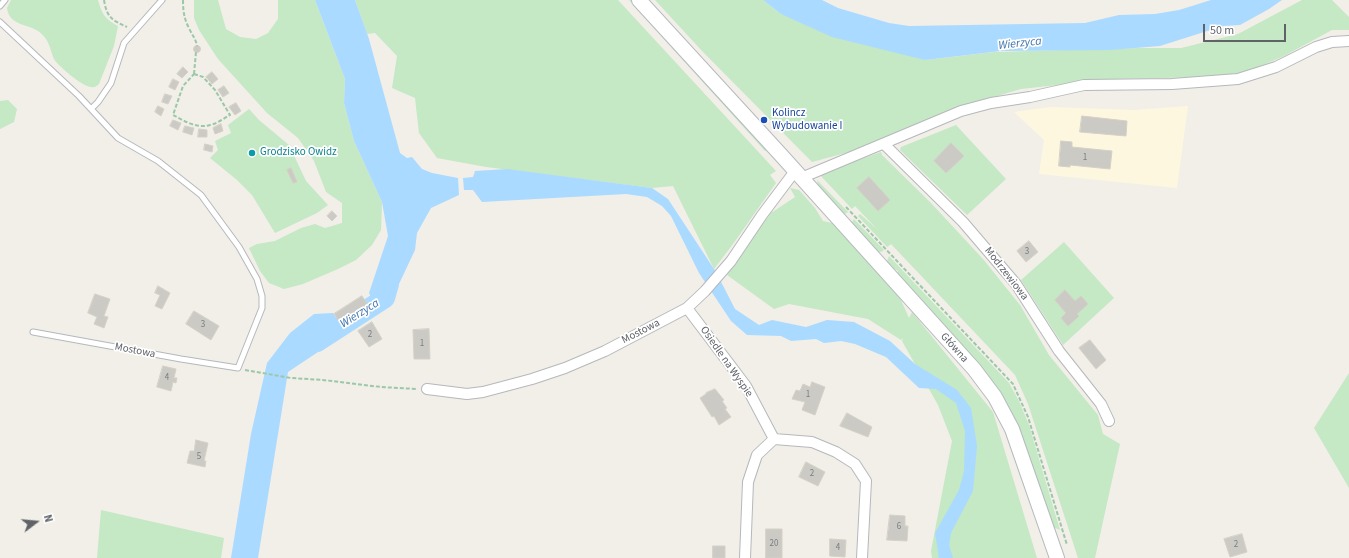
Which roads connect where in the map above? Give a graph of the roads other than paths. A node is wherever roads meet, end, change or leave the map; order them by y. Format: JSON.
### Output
{"nodes":[{"id":1,"x":5,"y":0,"type":"edge"},
{"id":2,"x":162,"y":0,"type":"edge"},
{"id":3,"x":639,"y":0,"type":"edge"},
{"id":4,"x":0,"y":6,"type":"edge"},
{"id":5,"x":0,"y":22,"type":"edge"},
{"id":6,"x":1349,"y":41,"type":"edge"},
{"id":7,"x":91,"y":109,"type":"junction"},
{"id":8,"x":884,"y":144,"type":"junction"},
{"id":9,"x":798,"y":174,"type":"junction"},
{"id":10,"x":687,"y":308,"type":"junction"},
{"id":11,"x":33,"y":332,"type":"dead end"},
{"id":12,"x":427,"y":389,"type":"road end"},
{"id":13,"x":1109,"y":421,"type":"dead end"},
{"id":14,"x":774,"y":439,"type":"junction"},
{"id":15,"x":745,"y":558,"type":"edge"},
{"id":16,"x":862,"y":558,"type":"edge"},
{"id":17,"x":1057,"y":558,"type":"edge"}],
"edges":[{"from":1,"to":4,"type":"lane"},
{"from":2,"to":7,"type":"lane"},
{"from":3,"to":9,"type":"street","name":"Główna"},
{"from":5,"to":7,"type":"lane"},
{"from":6,"to":8,"type":"street"},
{"from":7,"to":11,"type":"lane","name":"Mostowa"},
{"from":8,"to":9,"type":"street"},
{"from":8,"to":13,"type":"street","name":"Modrzewiowa"},
{"from":9,"to":10,"type":"street","name":"Mostowa"},
{"from":9,"to":17,"type":"street","name":"Główna"},
{"from":10,"to":12,"type":"street","name":"Mostowa"},
{"from":10,"to":14,"type":"street","name":"Osiedle na Wyspie"},
{"from":14,"to":15,"type":"street"},
{"from":14,"to":16,"type":"street"}]}
